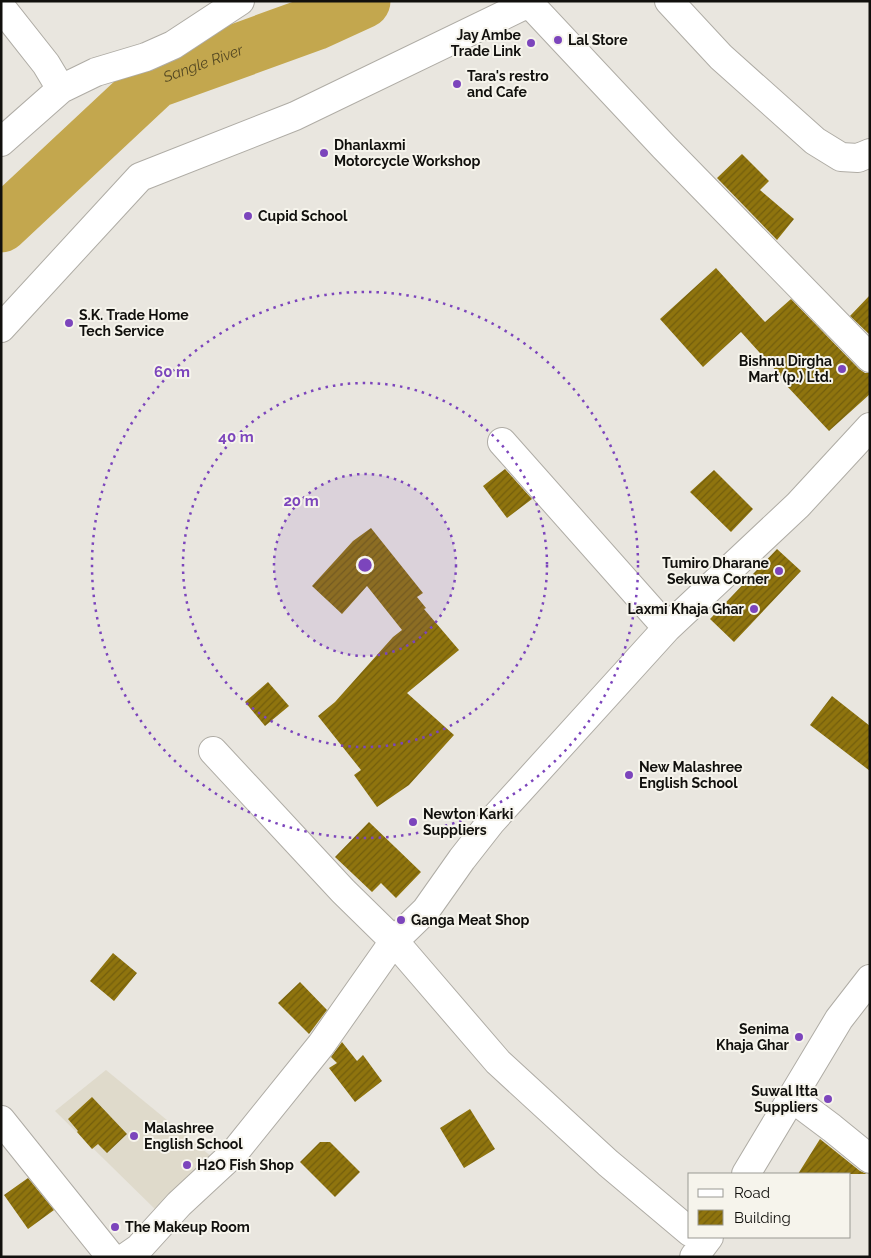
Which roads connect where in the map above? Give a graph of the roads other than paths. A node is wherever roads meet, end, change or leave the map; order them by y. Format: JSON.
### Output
{"nodes":[{"id":1,"x":240,"y":1,"type":"edge"},
{"id":2,"x":669,"y":1,"type":"edge"},
{"id":3,"x":531,"y":2,"type":"edge"},
{"id":4,"x":1,"y":7,"type":"edge"},
{"id":5,"x":61,"y":89,"type":"junction"},
{"id":6,"x":1,"y":142,"type":"edge"},
{"id":7,"x":870,"y":153,"type":"edge"},
{"id":8,"x":1,"y":328,"type":"edge"},
{"id":9,"x":870,"y":358,"type":"edge"},
{"id":10,"x":868,"y":434,"type":"edge"},
{"id":11,"x":502,"y":442,"type":"dead end"},
{"id":12,"x":667,"y":628,"type":"junction"},
{"id":13,"x":213,"y":751,"type":"dead end"},
{"id":14,"x":394,"y":941,"type":"junction"},
{"id":15,"x":870,"y":979,"type":"edge"},
{"id":16,"x":792,"y":1098,"type":"junction"},
{"id":17,"x":1,"y":1120,"type":"edge"},
{"id":18,"x":870,"y":1159,"type":"edge"},
{"id":19,"x":747,"y":1173,"type":"edge"},
{"id":20,"x":688,"y":1232,"type":"edge"},
{"id":21,"x":112,"y":1257,"type":"edge"},
{"id":22,"x":126,"y":1257,"type":"edge"}],
"edges":[{"from":1,"to":5,"type":"street"},
{"from":2,"to":7,"type":"street"},
{"from":3,"to":8,"type":"street"},
{"from":3,"to":9,"type":"street"},
{"from":4,"to":5,"type":"street"},
{"from":5,"to":6,"type":"street"},
{"from":10,"to":12,"type":"street"},
{"from":11,"to":12,"type":"street"},
{"from":12,"to":14,"type":"street"},
{"from":13,"to":14,"type":"street"},
{"from":14,"to":20,"type":"street"},
{"from":14,"to":22,"type":"street"},
{"from":15,"to":16,"type":"street"},
{"from":16,"to":18,"type":"street"},
{"from":16,"to":19,"type":"street"},
{"from":17,"to":21,"type":"street"}]}
